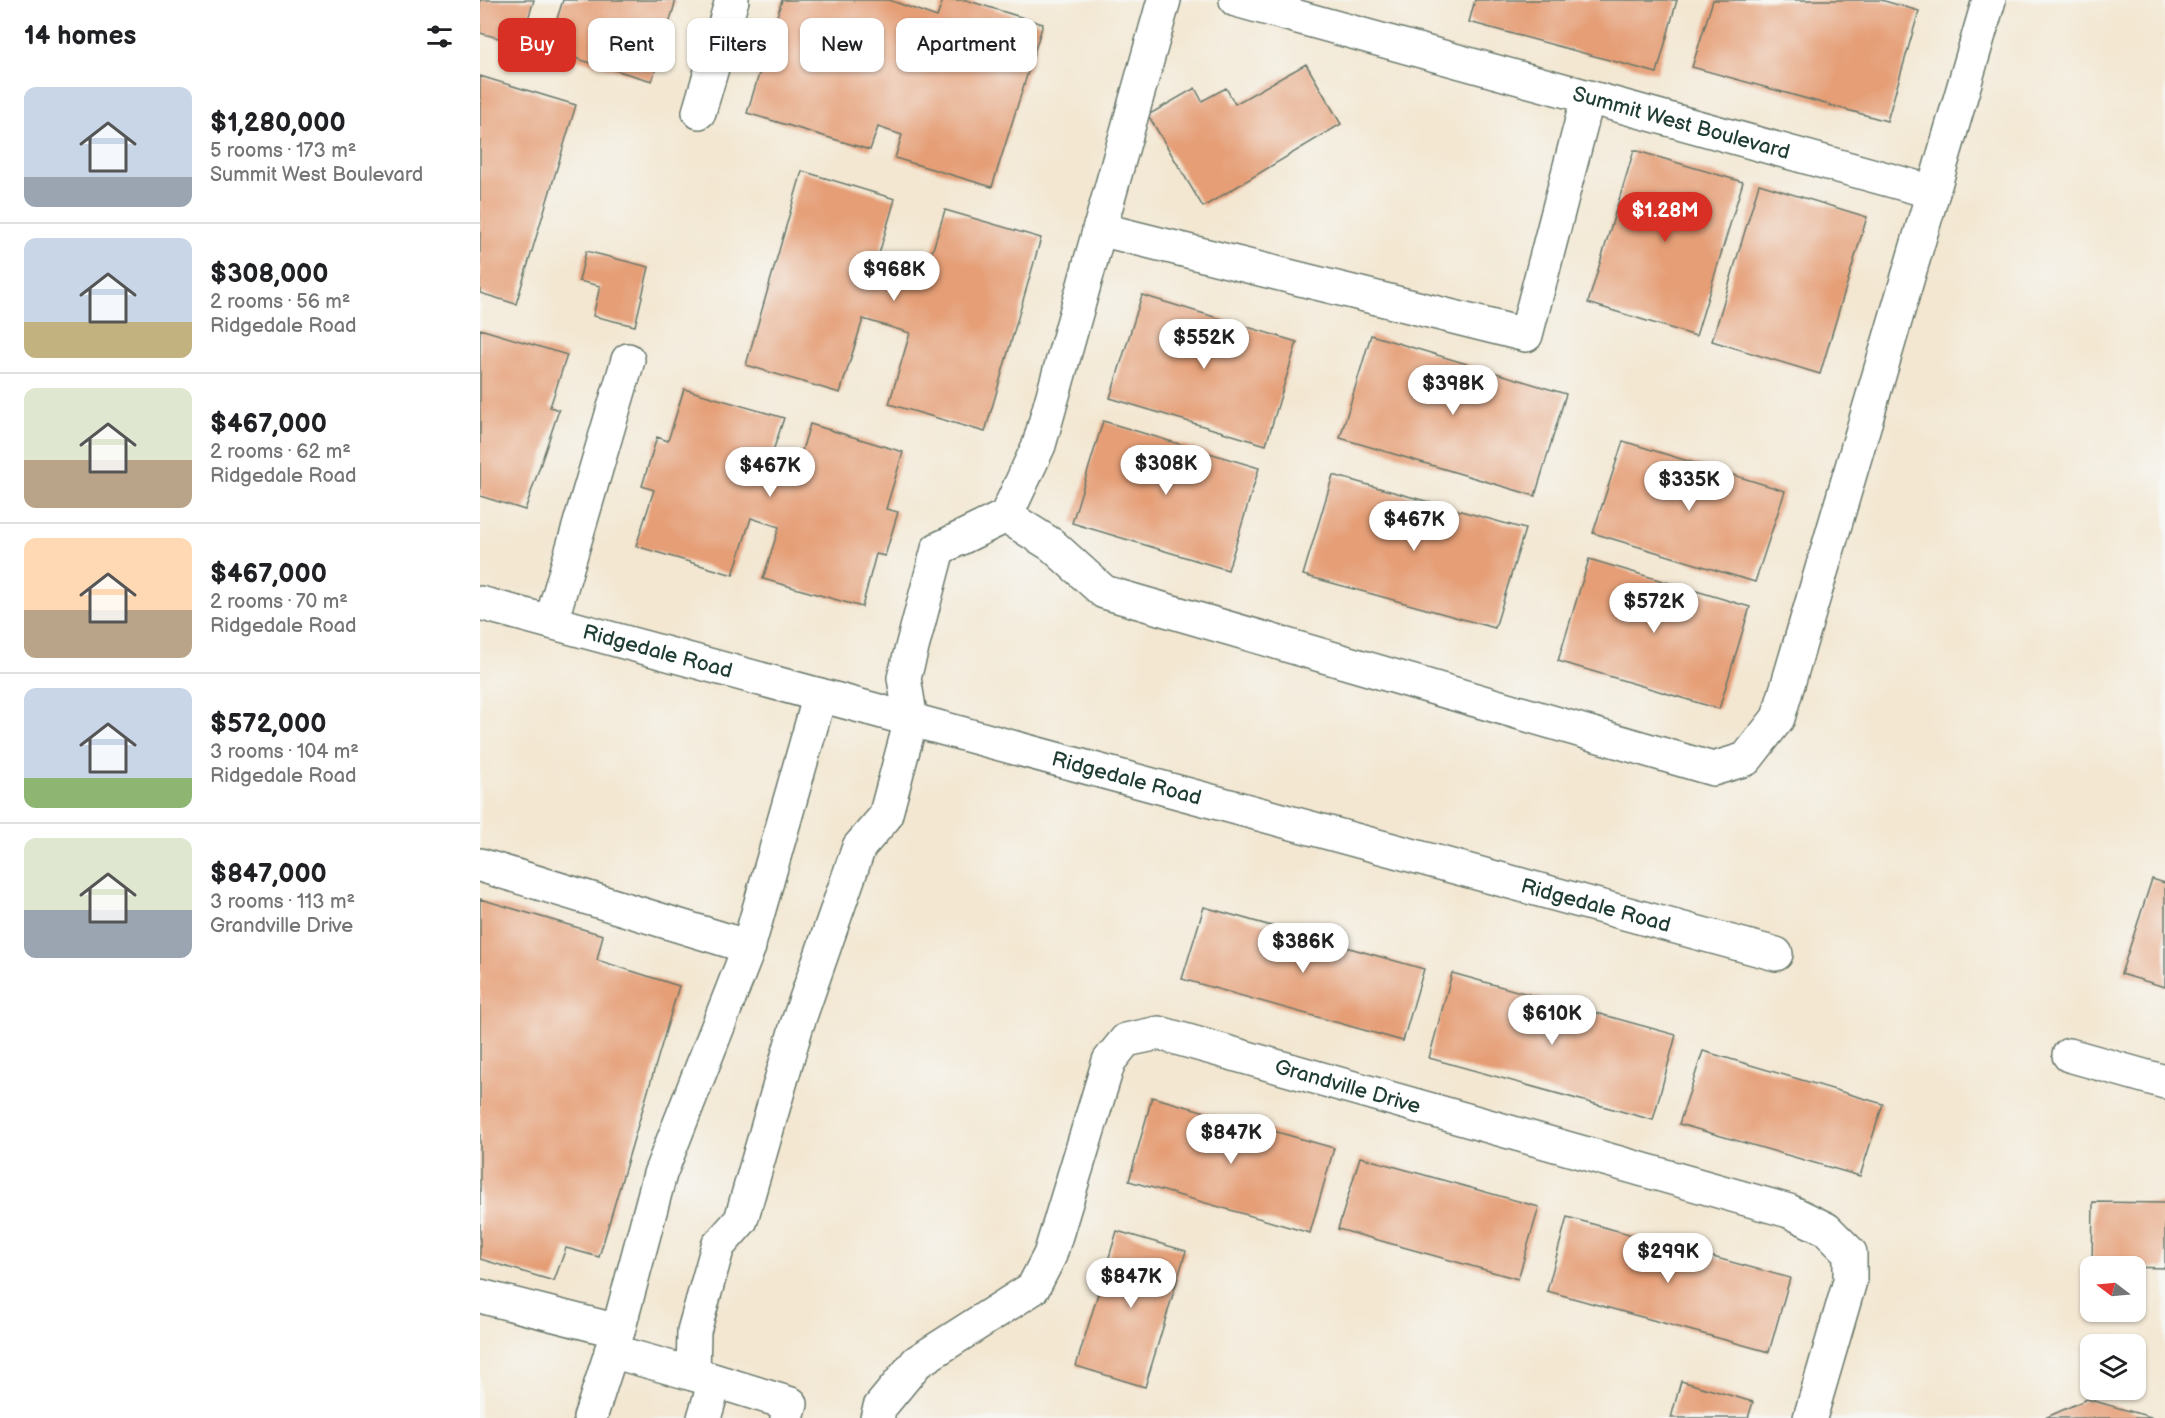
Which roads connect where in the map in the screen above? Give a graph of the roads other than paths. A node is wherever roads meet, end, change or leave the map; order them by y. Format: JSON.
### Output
{"nodes":[{"id":1,"x":732,"y":0,"type":"edge"},
{"id":2,"x":1164,"y":0,"type":"edge"},
{"id":3,"x":1236,"y":0,"type":"edge"},
{"id":4,"x":1989,"y":0,"type":"edge"},
{"id":5,"x":1588,"y":97,"type":"junction"},
{"id":6,"x":699,"y":112,"type":"dead end"},
{"id":7,"x":1934,"y":192,"type":"junction"},
{"id":8,"x":1099,"y":229,"type":"junction"},
{"id":9,"x":628,"y":360,"type":"dead end"},
{"id":10,"x":1006,"y":516,"type":"junction"},
{"id":11,"x":480,"y":603,"type":"edge"},
{"id":12,"x":551,"y":622,"type":"junction"},
{"id":13,"x":820,"y":695,"type":"junction"},
{"id":14,"x":911,"y":720,"type":"junction"},
{"id":15,"x":480,"y":865,"type":"edge"},
{"id":16,"x":749,"y":947,"type":"junction"},
{"id":17,"x":1776,"y":954,"type":"dead end"},
{"id":18,"x":2069,"y":1055,"type":"dead end"},
{"id":19,"x":2165,"y":1082,"type":"edge"},
{"id":20,"x":480,"y":1296,"type":"edge"},
{"id":21,"x":615,"y":1341,"type":"junction"},
{"id":22,"x":704,"y":1377,"type":"junction"},
{"id":23,"x":591,"y":1418,"type":"edge"},
{"id":24,"x":704,"y":1418,"type":"edge"},
{"id":25,"x":787,"y":1418,"type":"edge"},
{"id":26,"x":877,"y":1418,"type":"edge"},
{"id":27,"x":1810,"y":1418,"type":"edge"}],
"edges":[{"from":1,"to":6,"type":"street"},
{"from":2,"to":8,"type":"street"},
{"from":3,"to":5,"type":"street","name":"Summit West Boulevard"},
{"from":4,"to":7,"type":"street"},
{"from":5,"to":7,"type":"street","name":"Summit West Boulevard"},
{"from":5,"to":8,"type":"street"},
{"from":7,"to":10,"type":"street"},
{"from":8,"to":10,"type":"street"},
{"from":9,"to":12,"type":"street"},
{"from":10,"to":14,"type":"street"},
{"from":11,"to":12,"type":"street","name":"Ridgedale Road"},
{"from":12,"to":13,"type":"street","name":"Ridgedale Road"},
{"from":13,"to":14,"type":"street","name":"Ridgedale Road"},
{"from":13,"to":16,"type":"street"},
{"from":14,"to":17,"type":"street","name":"Ridgedale Road"},
{"from":14,"to":22,"type":"street"},
{"from":15,"to":16,"type":"street"},
{"from":16,"to":21,"type":"street"},
{"from":18,"to":19,"type":"street"},
{"from":20,"to":21,"type":"street"},
{"from":21,"to":22,"type":"street"},
{"from":21,"to":23,"type":"street"},
{"from":22,"to":24,"type":"street"},
{"from":22,"to":25,"type":"street"},
{"from":26,"to":27,"type":"street","name":"Grandville Drive"}]}
